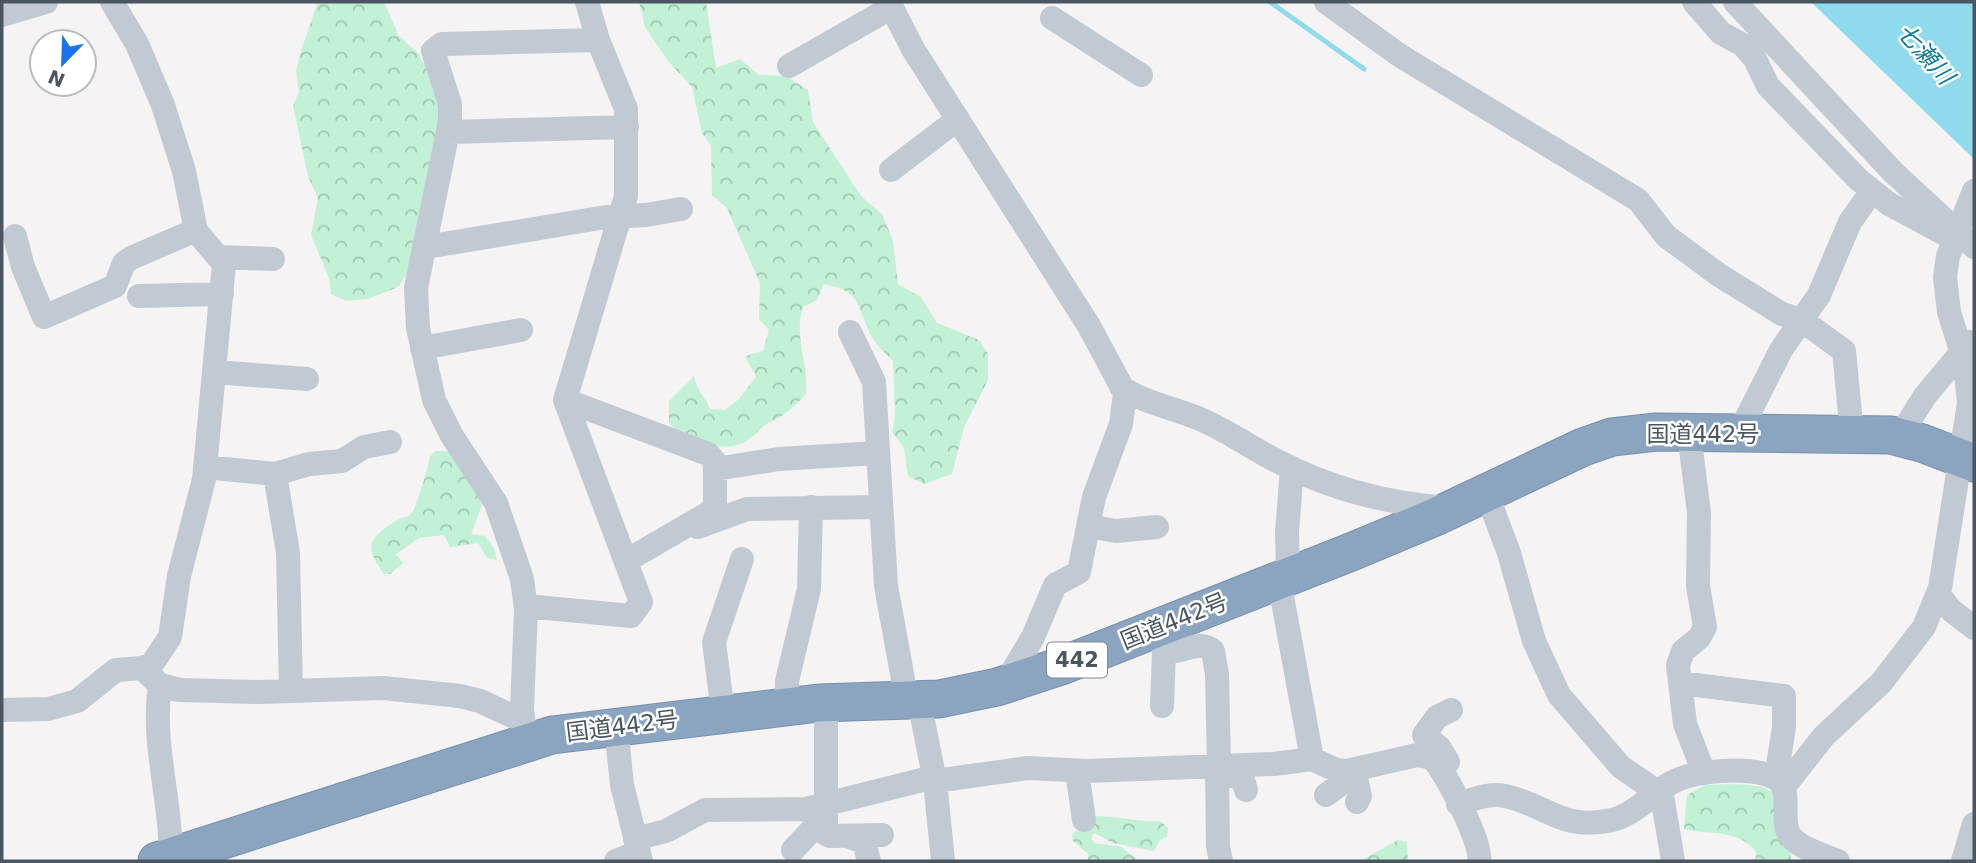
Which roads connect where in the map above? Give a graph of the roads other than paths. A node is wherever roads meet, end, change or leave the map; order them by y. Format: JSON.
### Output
{"nodes":[{"id":1,"x":46,"y":2,"type":"edge"},
{"id":2,"x":112,"y":2,"type":"edge"},
{"id":3,"x":587,"y":2,"type":"edge"},
{"id":4,"x":1326,"y":2,"type":"edge"},
{"id":5,"x":1694,"y":2,"type":"edge"},
{"id":6,"x":1735,"y":2,"type":"edge"},
{"id":7,"x":890,"y":5,"type":"edge"},
{"id":8,"x":2,"y":15,"type":"edge"},
{"id":9,"x":1052,"y":18,"type":"dead end"},
{"id":10,"x":598,"y":40,"type":"junction"},
{"id":11,"x":789,"y":66,"type":"dead end"},
{"id":12,"x":1141,"y":75,"type":"dead end"},
{"id":13,"x":958,"y":119,"type":"junction"},
{"id":14,"x":626,"y":127,"type":"junction"},
{"id":15,"x":449,"y":132,"type":"junction"},
{"id":16,"x":891,"y":170,"type":"dead end"},
{"id":17,"x":1872,"y":191,"type":"junction"},
{"id":18,"x":1974,"y":191,"type":"edge"},
{"id":19,"x":681,"y":209,"type":"dead end"},
{"id":20,"x":622,"y":217,"type":"junction"},
{"id":21,"x":196,"y":230,"type":"junction"},
{"id":22,"x":1961,"y":235,"type":"edge"},
{"id":23,"x":15,"y":236,"type":"dead end"},
{"id":24,"x":425,"y":247,"type":"junction"},
{"id":25,"x":219,"y":257,"type":"junction"},
{"id":26,"x":273,"y":259,"type":"dead end"},
{"id":27,"x":222,"y":294,"type":"junction"},
{"id":28,"x":139,"y":296,"type":"dead end"},
{"id":29,"x":1803,"y":321,"type":"junction"},
{"id":30,"x":521,"y":330,"type":"dead end"},
{"id":31,"x":850,"y":332,"type":"dead end"},
{"id":32,"x":1968,"y":345,"type":"edge"},
{"id":33,"x":422,"y":348,"type":"junction"},
{"id":34,"x":215,"y":372,"type":"junction"},
{"id":35,"x":307,"y":379,"type":"dead end"},
{"id":36,"x":1121,"y":387,"type":"junction"},
{"id":37,"x":565,"y":400,"type":"junction"},
{"id":38,"x":1689,"y":433,"type":"junction"},
{"id":39,"x":1739,"y":433,"type":"junction"},
{"id":40,"x":1852,"y":434,"type":"junction"},
{"id":41,"x":1899,"y":437,"type":"junction"},
{"id":42,"x":390,"y":442,"type":"dead end"},
{"id":43,"x":877,"y":453,"type":"junction"},
{"id":44,"x":1967,"y":460,"type":"edge"},
{"id":45,"x":205,"y":467,"type":"junction"},
{"id":46,"x":1292,"y":468,"type":"junction"},
{"id":47,"x":715,"y":469,"type":"junction"},
{"id":48,"x":275,"y":474,"type":"junction"},
{"id":49,"x":1470,"y":500,"type":"junction"},
{"id":50,"x":811,"y":507,"type":"junction"},
{"id":51,"x":880,"y":507,"type":"junction"},
{"id":52,"x":690,"y":525,"type":"junction"},
{"id":53,"x":1088,"y":526,"type":"junction"},
{"id":54,"x":1157,"y":527,"type":"dead end"},
{"id":55,"x":742,"y":559,"type":"dead end"},
{"id":56,"x":626,"y":561,"type":"junction"},
{"id":57,"x":1283,"y":578,"type":"junction"},
{"id":58,"x":1938,"y":594,"type":"junction"},
{"id":59,"x":526,"y":607,"type":"junction"},
{"id":60,"x":1974,"y":628,"type":"edge"},
{"id":61,"x":1161,"y":639,"type":"junction"},
{"id":62,"x":151,"y":677,"type":"junction"},
{"id":63,"x":1680,"y":683,"type":"junction"},
{"id":64,"x":1005,"y":684,"type":"junction"},
{"id":65,"x":291,"y":691,"type":"junction"},
{"id":66,"x":913,"y":701,"type":"junction"},
{"id":67,"x":826,"y":702,"type":"junction"},
{"id":68,"x":787,"y":706,"type":"junction"},
{"id":69,"x":1162,"y":706,"type":"dead end"},
{"id":70,"x":2,"y":710,"type":"edge"},
{"id":71,"x":1451,"y":710,"type":"dead end"},
{"id":72,"x":723,"y":713,"type":"junction"},
{"id":73,"x":616,"y":726,"type":"junction"},
{"id":74,"x":525,"y":732,"type":"junction"},
{"id":75,"x":1312,"y":760,"type":"junction"},
{"id":76,"x":1216,"y":766,"type":"junction"},
{"id":77,"x":1076,"y":771,"type":"junction"},
{"id":78,"x":1354,"y":773,"type":"junction"},
{"id":79,"x":1704,"y":773,"type":"junction"},
{"id":80,"x":934,"y":779,"type":"junction"},
{"id":81,"x":1780,"y":783,"type":"junction"},
{"id":82,"x":1247,"y":790,"type":"dead end"},
{"id":83,"x":1659,"y":792,"type":"junction"},
{"id":84,"x":1452,"y":793,"type":"junction"},
{"id":85,"x":1326,"y":795,"type":"dead end"},
{"id":86,"x":1357,"y":802,"type":"dead end"},
{"id":87,"x":825,"y":810,"type":"junction"},
{"id":88,"x":1084,"y":820,"type":"dead end"},
{"id":89,"x":1974,"y":824,"type":"edge"},
{"id":90,"x":882,"y":835,"type":"dead end"},
{"id":91,"x":847,"y":836,"type":"junction"},
{"id":92,"x":793,"y":850,"type":"dead end"},
{"id":93,"x":639,"y":851,"type":"edge"},
{"id":94,"x":166,"y":860,"type":"edge"},
{"id":95,"x":616,"y":861,"type":"edge"},
{"id":96,"x":869,"y":861,"type":"edge"},
{"id":97,"x":943,"y":861,"type":"edge"},
{"id":98,"x":1221,"y":861,"type":"edge"},
{"id":99,"x":1479,"y":861,"type":"edge"},
{"id":100,"x":1673,"y":861,"type":"edge"},
{"id":101,"x":1838,"y":861,"type":"edge"},
{"id":102,"x":1963,"y":861,"type":"edge"}],
"edges":[{"from":1,"to":8,"type":"street"},
{"from":2,"to":21,"type":"street"},
{"from":3,"to":10,"type":"street"},
{"from":4,"to":29,"type":"street"},
{"from":5,"to":17,"type":"street"},
{"from":6,"to":22,"type":"street"},
{"from":7,"to":11,"type":"street"},
{"from":7,"to":13,"type":"street"},
{"from":9,"to":12,"type":"street"},
{"from":10,"to":14,"type":"street"},
{"from":10,"to":15,"type":"street"},
{"from":13,"to":16,"type":"street"},
{"from":13,"to":36,"type":"street"},
{"from":14,"to":15,"type":"street"},
{"from":14,"to":20,"type":"street"},
{"from":15,"to":24,"type":"street"},
{"from":17,"to":22,"type":"street"},
{"from":17,"to":29,"type":"street"},
{"from":18,"to":22,"type":"street"},
{"from":19,"to":20,"type":"street"},
{"from":20,"to":24,"type":"street"},
{"from":20,"to":37,"type":"street"},
{"from":21,"to":23,"type":"street"},
{"from":21,"to":25,"type":"street"},
{"from":22,"to":32,"type":"street"},
{"from":24,"to":33,"type":"street"},
{"from":25,"to":26,"type":"street"},
{"from":25,"to":27,"type":"street"},
{"from":27,"to":28,"type":"street"},
{"from":27,"to":34,"type":"street"},
{"from":29,"to":39,"type":"street"},
{"from":29,"to":40,"type":"street"},
{"from":30,"to":33,"type":"street"},
{"from":31,"to":43,"type":"street"},
{"from":32,"to":41,"type":"street"},
{"from":32,"to":44,"type":"street"},
{"from":33,"to":59,"type":"street"},
{"from":34,"to":35,"type":"street"},
{"from":34,"to":45,"type":"street"},
{"from":36,"to":46,"type":"street"},
{"from":36,"to":53,"type":"street"},
{"from":37,"to":47,"type":"street"},
{"from":37,"to":56,"type":"street"},
{"from":38,"to":39,"type":"highway","name":"国道442号","number":"442"},
{"from":38,"to":49,"type":"highway","name":"国道442号","number":"442"},
{"from":38,"to":63,"type":"street"},
{"from":39,"to":40,"type":"highway","name":"国道442号","number":"442"},
{"from":40,"to":41,"type":"highway","name":"国道442号","number":"442"},
{"from":41,"to":44,"type":"highway","name":"国道442号","number":"442"},
{"from":42,"to":48,"type":"street"},
{"from":43,"to":47,"type":"street"},
{"from":43,"to":51,"type":"street"},
{"from":44,"to":58,"type":"street"},
{"from":45,"to":48,"type":"street"},
{"from":45,"to":62,"type":"street"},
{"from":46,"to":49,"type":"street"},
{"from":46,"to":57,"type":"street"},
{"from":47,"to":52,"type":"street"},
{"from":48,"to":65,"type":"street"},
{"from":49,"to":57,"type":"highway","name":"国道442号","number":"442"},
{"from":49,"to":83,"type":"street"},
{"from":50,"to":51,"type":"street"},
{"from":50,"to":52,"type":"street"},
{"from":50,"to":68,"type":"street"},
{"from":51,"to":66,"type":"street"},
{"from":52,"to":56,"type":"street"},
{"from":53,"to":54,"type":"street"},
{"from":53,"to":64,"type":"street"},
{"from":55,"to":72,"type":"street"},
{"from":56,"to":59,"type":"street"},
{"from":57,"to":61,"type":"highway","name":"国道442号","number":"442"},
{"from":57,"to":75,"type":"street"},
{"from":58,"to":60,"type":"street"},
{"from":58,"to":81,"type":"street"},
{"from":59,"to":74,"type":"street"},
{"from":61,"to":64,"type":"highway","name":"国道442号","number":"442"},
{"from":61,"to":69,"type":"street"},
{"from":61,"to":76,"type":"street"},
{"from":62,"to":65,"type":"street"},
{"from":62,"to":70,"type":"street"},
{"from":62,"to":94,"type":"street"},
{"from":63,"to":79,"type":"street"},
{"from":63,"to":81,"type":"street"},
{"from":64,"to":66,"type":"highway","name":"国道442号","number":"442"},
{"from":65,"to":74,"type":"street"},
{"from":66,"to":67,"type":"highway","name":"国道442号","number":"442"},
{"from":66,"to":80,"type":"street"},
{"from":67,"to":68,"type":"highway","name":"国道442号","number":"442"},
{"from":67,"to":87,"type":"street"},
{"from":68,"to":72,"type":"highway","name":"国道442号","number":"442"},
{"from":71,"to":84,"type":"street"},
{"from":72,"to":73,"type":"highway","name":"国道442号","number":"442"},
{"from":73,"to":74,"type":"highway","name":"国道442号","number":"442"},
{"from":73,"to":93,"type":"street"},
{"from":74,"to":94,"type":"highway","name":"国道442号","number":"442"},
{"from":75,"to":76,"type":"street"},
{"from":75,"to":78,"type":"street"},
{"from":76,"to":77,"type":"street"},
{"from":76,"to":82,"type":"street"},
{"from":76,"to":98,"type":"street"},
{"from":77,"to":80,"type":"street"},
{"from":77,"to":88,"type":"street"},
{"from":78,"to":84,"type":"street"},
{"from":78,"to":85,"type":"street"},
{"from":78,"to":86,"type":"street"},
{"from":79,"to":81,"type":"street"},
{"from":79,"to":83,"type":"street"},
{"from":80,"to":87,"type":"street"},
{"from":80,"to":97,"type":"street"},
{"from":81,"to":101,"type":"street"},
{"from":83,"to":84,"type":"street"},
{"from":83,"to":100,"type":"street"},
{"from":84,"to":99,"type":"street"},
{"from":87,"to":91,"type":"street"},
{"from":87,"to":92,"type":"street"},
{"from":87,"to":93,"type":"street"},
{"from":89,"to":102,"type":"street"},
{"from":90,"to":91,"type":"street"},
{"from":91,"to":96,"type":"street"},
{"from":93,"to":95,"type":"street"}]}
